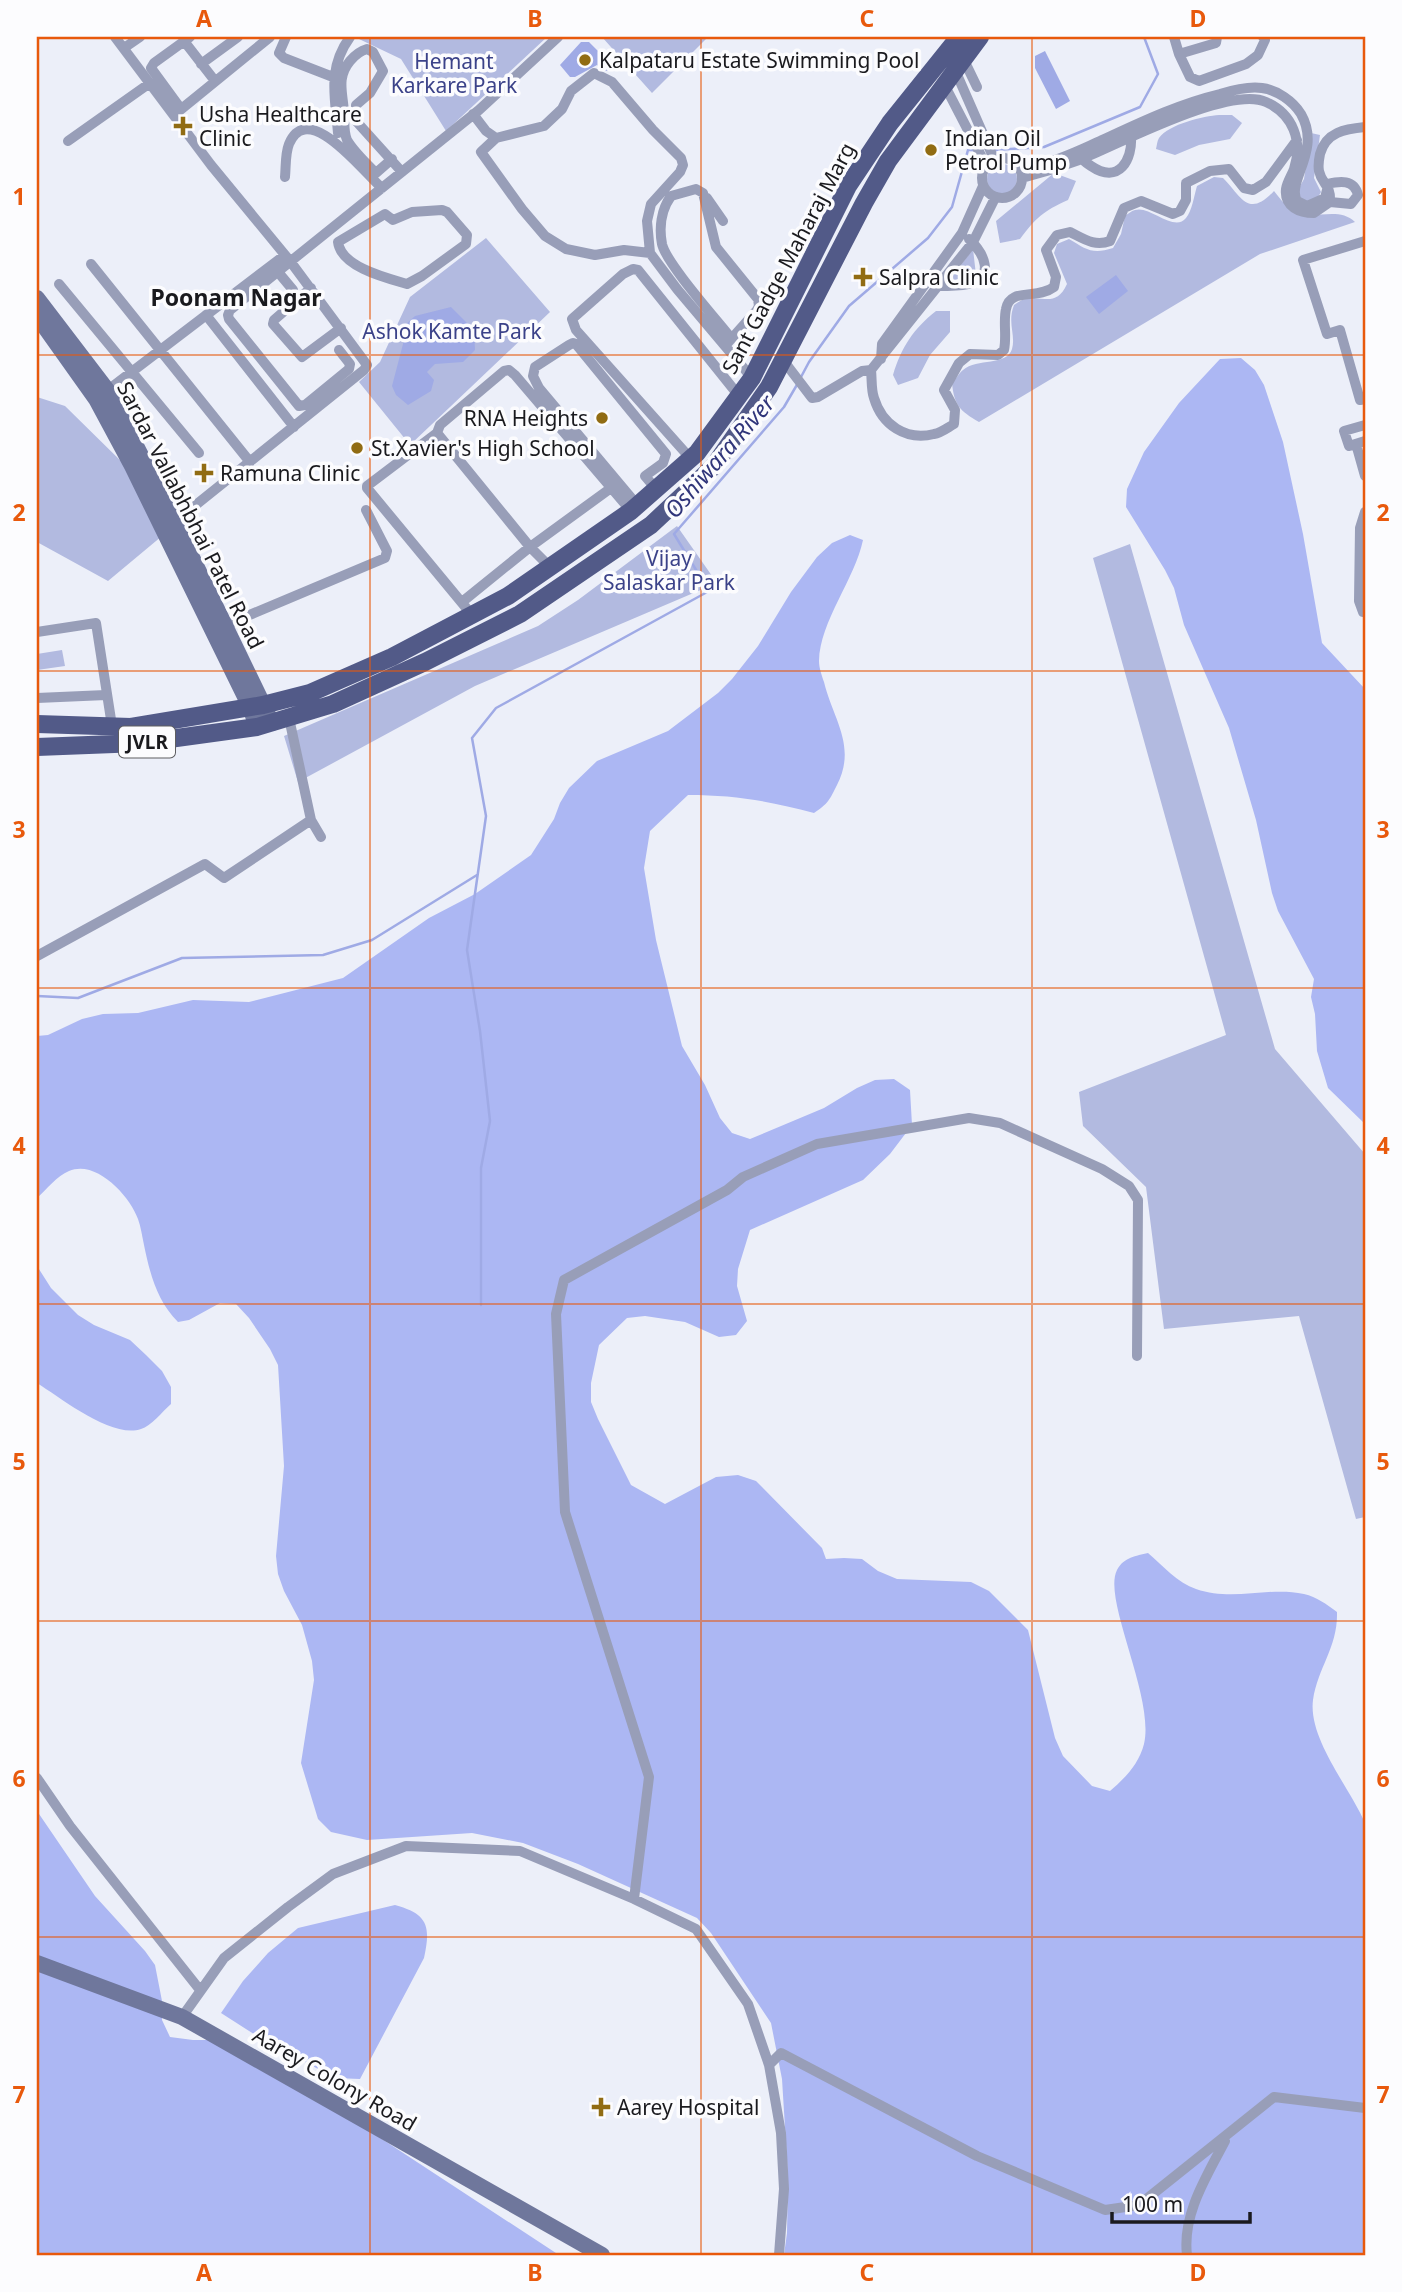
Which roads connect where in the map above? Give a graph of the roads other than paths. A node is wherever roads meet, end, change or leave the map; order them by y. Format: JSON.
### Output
{"nodes":[{"id":1,"x":116,"y":37,"type":"edge"},
{"id":2,"x":140,"y":37,"type":"edge"},
{"id":3,"x":238,"y":37,"type":"edge"},
{"id":4,"x":270,"y":37,"type":"edge"},
{"id":5,"x":286,"y":37,"type":"edge"},
{"id":6,"x":350,"y":37,"type":"edge"},
{"id":7,"x":558,"y":37,"type":"edge"},
{"id":8,"x":959,"y":37,"type":"edge"},
{"id":9,"x":980,"y":37,"type":"edge"},
{"id":10,"x":1174,"y":37,"type":"edge"},
{"id":11,"x":1217,"y":37,"type":"edge"},
{"id":12,"x":1263,"y":37,"type":"edge"},
{"id":13,"x":187,"y":39,"type":"edge"},
{"id":14,"x":124,"y":48,"type":"junction"},
{"id":15,"x":1179,"y":54,"type":"junction"},
{"id":16,"x":201,"y":64,"type":"junction"},
{"id":17,"x":954,"y":71,"type":"junction"},
{"id":18,"x":333,"y":77,"type":"junction"},
{"id":19,"x":215,"y":81,"type":"junction"},
{"id":20,"x":150,"y":83,"type":"junction"},
{"id":21,"x":977,"y":86,"type":"dead end"},
{"id":22,"x":1241,"y":95,"type":"junction"},
{"id":23,"x":1297,"y":110,"type":"junction"},
{"id":24,"x":177,"y":112,"type":"junction"},
{"id":25,"x":474,"y":114,"type":"junction"},
{"id":26,"x":1283,"y":119,"type":"junction"},
{"id":27,"x":1365,"y":127,"type":"edge"},
{"id":28,"x":1130,"y":132,"type":"junction"},
{"id":29,"x":496,"y":138,"type":"junction"},
{"id":30,"x":68,"y":141,"type":"dead end"},
{"id":31,"x":339,"y":146,"type":"junction"},
{"id":32,"x":1301,"y":146,"type":"junction"},
{"id":33,"x":987,"y":155,"type":"junction"},
{"id":34,"x":1079,"y":155,"type":"junction"},
{"id":35,"x":392,"y":159,"type":"junction"},
{"id":36,"x":1018,"y":166,"type":"junction"},
{"id":37,"x":402,"y":172,"type":"junction"},
{"id":38,"x":285,"y":177,"type":"dead end"},
{"id":39,"x":1022,"y":178,"type":"junction"},
{"id":40,"x":1327,"y":184,"type":"junction"},
{"id":41,"x":983,"y":186,"type":"junction"},
{"id":42,"x":382,"y":188,"type":"junction"},
{"id":43,"x":703,"y":193,"type":"junction"},
{"id":44,"x":372,"y":196,"type":"junction"},
{"id":45,"x":995,"y":198,"type":"junction"},
{"id":46,"x":1330,"y":202,"type":"junction"},
{"id":47,"x":386,"y":214,"type":"junction"},
{"id":48,"x":723,"y":220,"type":"dead end"},
{"id":49,"x":962,"y":233,"type":"junction"},
{"id":50,"x":1365,"y":240,"type":"edge"},
{"id":51,"x":973,"y":242,"type":"junction"},
{"id":52,"x":650,"y":253,"type":"junction"},
{"id":53,"x":287,"y":258,"type":"junction"},
{"id":54,"x":91,"y":264,"type":"dead end"},
{"id":55,"x":278,"y":272,"type":"junction"},
{"id":56,"x":928,"y":279,"type":"junction"},
{"id":57,"x":59,"y":284,"type":"dead end"},
{"id":58,"x":938,"y":286,"type":"junction"},
{"id":59,"x":311,"y":288,"type":"junction"},
{"id":60,"x":293,"y":290,"type":"dead end"},
{"id":61,"x":37,"y":298,"type":"edge"},
{"id":62,"x":37,"y":316,"type":"edge"},
{"id":63,"x":206,"y":316,"type":"junction"},
{"id":64,"x":341,"y":328,"type":"junction"},
{"id":65,"x":728,"y":342,"type":"junction"},
{"id":66,"x":339,"y":350,"type":"dead end"},
{"id":67,"x":159,"y":351,"type":"junction"},
{"id":68,"x":881,"y":359,"type":"junction"},
{"id":69,"x":783,"y":360,"type":"junction"},
{"id":70,"x":872,"y":370,"type":"junction"},
{"id":71,"x":132,"y":372,"type":"junction"},
{"id":72,"x":752,"y":378,"type":"junction"},
{"id":73,"x":102,"y":395,"type":"junction"},
{"id":74,"x":738,"y":396,"type":"junction"},
{"id":75,"x":1365,"y":399,"type":"edge"},
{"id":76,"x":879,"y":411,"type":"junction"},
{"id":77,"x":892,"y":417,"type":"dead end"},
{"id":78,"x":1365,"y":425,"type":"edge"},
{"id":79,"x":294,"y":426,"type":"junction"},
{"id":80,"x":437,"y":433,"type":"junction"},
{"id":81,"x":1361,"y":442,"type":"edge"},
{"id":82,"x":198,"y":453,"type":"dead end"},
{"id":83,"x":691,"y":459,"type":"junction"},
{"id":84,"x":250,"y":462,"type":"junction"},
{"id":85,"x":1365,"y":475,"type":"edge"},
{"id":86,"x":651,"y":483,"type":"junction"},
{"id":87,"x":611,"y":488,"type":"junction"},
{"id":88,"x":632,"y":503,"type":"junction"},
{"id":89,"x":366,"y":510,"type":"dead end"},
{"id":90,"x":1365,"y":512,"type":"edge"},
{"id":91,"x":169,"y":526,"type":"junction"},
{"id":92,"x":530,"y":547,"type":"junction"},
{"id":93,"x":1362,"y":558,"type":"edge"},
{"id":94,"x":550,"y":567,"type":"junction"},
{"id":95,"x":467,"y":608,"type":"junction"},
{"id":96,"x":1364,"y":614,"type":"edge"},
{"id":97,"x":218,"y":628,"type":"junction"},
{"id":98,"x":37,"y":632,"type":"edge"},
{"id":99,"x":106,"y":695,"type":"junction"},
{"id":100,"x":37,"y":698,"type":"edge"},
{"id":101,"x":256,"y":706,"type":"junction"},
{"id":102,"x":273,"y":723,"type":"junction"},
{"id":103,"x":37,"y":724,"type":"edge"},
{"id":104,"x":111,"y":726,"type":"junction"},
{"id":105,"x":37,"y":747,"type":"edge"},
{"id":106,"x":311,"y":820,"type":"junction"},
{"id":107,"x":321,"y":837,"type":"dead end"},
{"id":108,"x":37,"y":956,"type":"edge"},
{"id":109,"x":1137,"y":1356,"type":"dead end"},
{"id":110,"x":37,"y":1778,"type":"edge"},
{"id":111,"x":634,"y":1899,"type":"junction"},
{"id":112,"x":37,"y":1963,"type":"edge"},
{"id":113,"x":200,"y":1990,"type":"junction"},
{"id":114,"x":182,"y":2017,"type":"junction"},
{"id":115,"x":769,"y":2065,"type":"junction"},
{"id":116,"x":1365,"y":2108,"type":"edge"},
{"id":117,"x":1228,"y":2135,"type":"junction"},
{"id":118,"x":602,"y":2255,"type":"edge"},
{"id":119,"x":779,"y":2255,"type":"edge"},
{"id":120,"x":1187,"y":2255,"type":"edge"}],
"edges":[{"from":1,"to":14,"type":"street"},
{"from":2,"to":14,"type":"street"},
{"from":3,"to":16,"type":"street"},
{"from":4,"to":19,"type":"street"},
{"from":5,"to":18,"type":"street"},
{"from":6,"to":18,"type":"street"},
{"from":7,"to":25,"type":"street"},
{"from":8,"to":72,"type":"main road","name":"Sant Gadge Maharaj Marg","number":"JVLR"},
{"from":9,"to":17,"type":"main road","number":"JVLR"},
{"from":10,"to":15,"type":"street"},
{"from":11,"to":15,"type":"street"},
{"from":12,"to":15,"type":"street"},
{"from":13,"to":16,"type":"street"},
{"from":13,"to":24,"type":"street"},
{"from":14,"to":20,"type":"street"},
{"from":16,"to":19,"type":"street"},
{"from":17,"to":21,"type":"street"},
{"from":17,"to":33,"type":"street"},
{"from":17,"to":33,"type":"street"},
{"from":17,"to":69,"type":"main road","number":"JVLR"},
{"from":18,"to":31,"type":"street"},
{"from":19,"to":24,"type":"street"},
{"from":20,"to":24,"type":"street"},
{"from":20,"to":30,"type":"street"},
{"from":22,"to":23,"type":"street"},
{"from":22,"to":26,"type":"street"},
{"from":22,"to":28,"type":"street"},
{"from":23,"to":26,"type":"street"},
{"from":23,"to":32,"type":"street"},
{"from":24,"to":53,"type":"street"},
{"from":25,"to":29,"type":"street"},
{"from":25,"to":37,"type":"street"},
{"from":26,"to":32,"type":"street"},
{"from":27,"to":40,"type":"street"},
{"from":28,"to":34,"type":"street"},
{"from":28,"to":34,"type":"street"},
{"from":29,"to":52,"type":"street"},
{"from":29,"to":52,"type":"street"},
{"from":31,"to":38,"type":"street"},
{"from":31,"to":42,"type":"street"},
{"from":32,"to":40,"type":"street"},
{"from":32,"to":46,"type":"street"},
{"from":32,"to":76,"type":"street"},
{"from":33,"to":36,"type":"street"},
{"from":33,"to":41,"type":"street"},
{"from":34,"to":36,"type":"street"},
{"from":34,"to":39,"type":"street"},
{"from":35,"to":35,"type":"street"},
{"from":35,"to":37,"type":"street"},
{"from":36,"to":39,"type":"street"},
{"from":37,"to":42,"type":"street"},
{"from":39,"to":45,"type":"street"},
{"from":40,"to":46,"type":"street"},
{"from":40,"to":46,"type":"street"},
{"from":41,"to":45,"type":"street"},
{"from":41,"to":49,"type":"street"},
{"from":42,"to":44,"type":"street"},
{"from":43,"to":48,"type":"street"},
{"from":43,"to":65,"type":"street"},
{"from":43,"to":65,"type":"street"},
{"from":44,"to":47,"type":"street"},
{"from":44,"to":53,"type":"street"},
{"from":45,"to":51,"type":"street"},
{"from":47,"to":47,"type":"street"},
{"from":49,"to":51,"type":"street"},
{"from":49,"to":56,"type":"street"},
{"from":50,"to":75,"type":"street"},
{"from":51,"to":58,"type":"street"},
{"from":51,"to":58,"type":"street"},
{"from":52,"to":65,"type":"street"},
{"from":53,"to":55,"type":"street"},
{"from":53,"to":59,"type":"street"},
{"from":53,"to":63,"type":"street"},
{"from":54,"to":67,"type":"street"},
{"from":55,"to":60,"type":"street"},
{"from":55,"to":66,"type":"street"},
{"from":56,"to":58,"type":"street"},
{"from":56,"to":68,"type":"street"},
{"from":57,"to":71,"type":"street"},
{"from":58,"to":68,"type":"street"},
{"from":59,"to":64,"type":"street"},
{"from":59,"to":64,"type":"street"},
{"from":61,"to":73,"type":"main road","name":"Sardar Vallabhbhai Patel Road"},
{"from":62,"to":73,"type":"main road","name":"Sardar Vallabhbhai Patel Road"},
{"from":63,"to":67,"type":"street"},
{"from":63,"to":79,"type":"street"},
{"from":64,"to":79,"type":"street"},
{"from":65,"to":72,"type":"street"},
{"from":67,"to":71,"type":"street"},
{"from":67,"to":84,"type":"street"},
{"from":68,"to":70,"type":"street"},
{"from":69,"to":70,"type":"street"},
{"from":69,"to":102,"type":"main road","number":"JVLR"},
{"from":70,"to":76,"type":"street"},
{"from":71,"to":73,"type":"street"},
{"from":71,"to":82,"type":"street"},
{"from":72,"to":74,"type":"main road","name":"Sant Gadge Maharaj Marg","number":"JVLR"},
{"from":73,"to":91,"type":"main road","name":"Sardar Vallabhbhai Patel Road"},
{"from":74,"to":83,"type":"main road","name":"Sant Gadge Maharaj Marg","number":"JVLR"},
{"from":74,"to":83,"type":"street"},
{"from":76,"to":77,"type":"street"},
{"from":78,"to":81,"type":"street"},
{"from":79,"to":84,"type":"street"},
{"from":80,"to":87,"type":"street"},
{"from":80,"to":92,"type":"street"},
{"from":80,"to":95,"type":"street"},
{"from":81,"to":85,"type":"street"},
{"from":83,"to":86,"type":"main road","name":"Sant Gadge Maharaj Marg","number":"JVLR"},
{"from":84,"to":91,"type":"street"},
{"from":86,"to":88,"type":"main road","name":"Sant Gadge Maharaj Marg","number":"JVLR"},
{"from":86,"to":88,"type":"street"},
{"from":87,"to":88,"type":"street"},
{"from":87,"to":92,"type":"street"},
{"from":88,"to":94,"type":"main road","name":"Sant Gadge Maharaj Marg","number":"JVLR"},
{"from":89,"to":97,"type":"street"},
{"from":90,"to":93,"type":"street"},
{"from":91,"to":97,"type":"main road","name":"Sardar Vallabhbhai Patel Road"},
{"from":92,"to":94,"type":"street"},
{"from":92,"to":95,"type":"street"},
{"from":93,"to":96,"type":"street"},
{"from":94,"to":95,"type":"main road","name":"Sant Gadge Maharaj Marg","number":"JVLR"},
{"from":95,"to":101,"type":"main road","name":"Sant Gadge Maharaj Marg","number":"JVLR"},
{"from":97,"to":101,"type":"main road","name":"Sardar Vallabhbhai Patel Road"},
{"from":98,"to":99,"type":"street"},
{"from":99,"to":100,"type":"street"},
{"from":99,"to":104,"type":"street"},
{"from":101,"to":102,"type":"main road","name":"Sardar Vallabhbhai Patel Road"},
{"from":101,"to":104,"type":"main road","name":"Sant Gadge Maharaj Marg","number":"JVLR"},
{"from":102,"to":105,"type":"main road","number":"JVLR"},
{"from":102,"to":106,"type":"street"},
{"from":103,"to":104,"type":"main road","name":"Sant Gadge Maharaj Marg","number":"JVLR"},
{"from":106,"to":107,"type":"street"},
{"from":106,"to":108,"type":"street"},
{"from":109,"to":111,"type":"street"},
{"from":110,"to":113,"type":"street"},
{"from":111,"to":113,"type":"street"},
{"from":111,"to":115,"type":"street"},
{"from":112,"to":114,"type":"main road","name":"Aarey Colony Road"},
{"from":113,"to":114,"type":"street"},
{"from":114,"to":118,"type":"main road","name":"Aarey Colony Road"},
{"from":115,"to":117,"type":"street"},
{"from":115,"to":119,"type":"street"},
{"from":116,"to":117,"type":"street"},
{"from":117,"to":120,"type":"street"}]}
